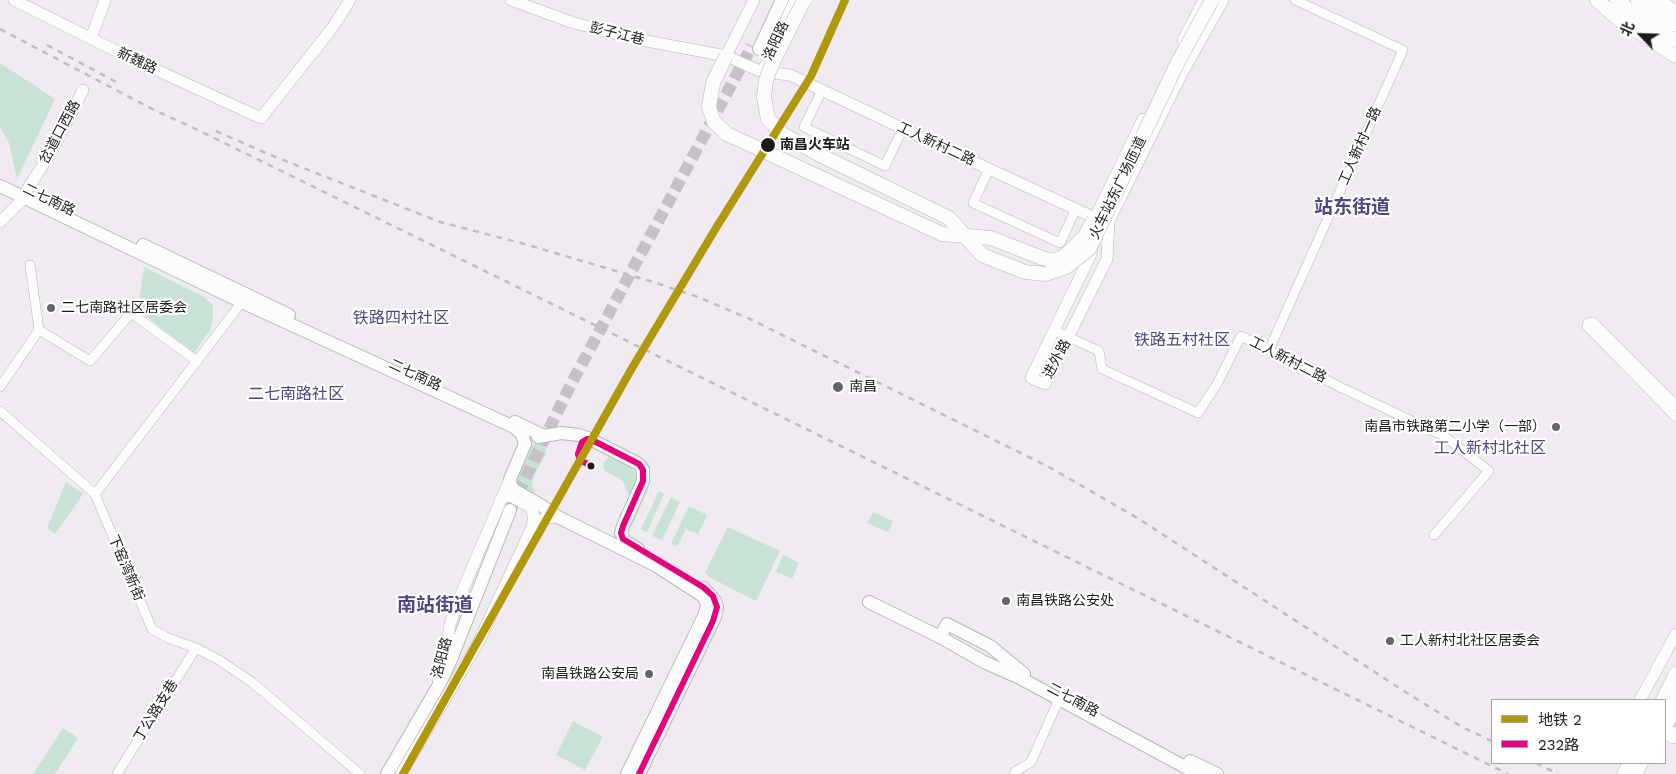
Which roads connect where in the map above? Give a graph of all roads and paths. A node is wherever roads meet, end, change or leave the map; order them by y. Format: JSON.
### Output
{"nodes":[{"id":1,"x":14,"y":0,"type":"edge"},
{"id":2,"x":105,"y":0,"type":"edge"},
{"id":3,"x":350,"y":0,"type":"edge"},
{"id":4,"x":511,"y":0,"type":"edge"},
{"id":5,"x":754,"y":0,"type":"edge"},
{"id":6,"x":773,"y":0,"type":"edge"},
{"id":7,"x":782,"y":0,"type":"edge"},
{"id":8,"x":795,"y":0,"type":"edge"},
{"id":9,"x":804,"y":0,"type":"edge"},
{"id":10,"x":1204,"y":0,"type":"edge"},
{"id":11,"x":1212,"y":0,"type":"edge"},
{"id":12,"x":1223,"y":0,"type":"edge"},
{"id":13,"x":1295,"y":0,"type":"edge"},
{"id":14,"x":1597,"y":0,"type":"edge"},
{"id":15,"x":1602,"y":0,"type":"edge"},
{"id":16,"x":1617,"y":0,"type":"edge"},
{"id":17,"x":1638,"y":0,"type":"edge"},
{"id":18,"x":1657,"y":0,"type":"edge"},
{"id":19,"x":1664,"y":0,"type":"edge"},
{"id":20,"x":1676,"y":8,"type":"edge"},
{"id":21,"x":1676,"y":12,"type":"edge"},
{"id":22,"x":1676,"y":24,"type":"edge"},
{"id":23,"x":91,"y":38,"type":"junction"},
{"id":24,"x":1676,"y":40,"type":"edge"},
{"id":25,"x":1676,"y":48,"type":"edge"},
{"id":26,"x":726,"y":56,"type":"junction"},
{"id":27,"x":1676,"y":56,"type":"edge"},
{"id":28,"x":762,"y":72,"type":"junction"},
{"id":29,"x":83,"y":90,"type":"dead end"},
{"id":30,"x":822,"y":90,"type":"junction"},
{"id":31,"x":903,"y":128,"type":"junction"},
{"id":32,"x":989,"y":169,"type":"junction"},
{"id":33,"x":0,"y":177,"type":"edge"},
{"id":34,"x":0,"y":186,"type":"edge"},
{"id":35,"x":26,"y":194,"type":"junction"},
{"id":36,"x":1076,"y":209,"type":"junction"},
{"id":37,"x":1096,"y":218,"type":"junction"},
{"id":38,"x":1110,"y":221,"type":"junction"},
{"id":39,"x":0,"y":222,"type":"edge"},
{"id":40,"x":967,"y":236,"type":"junction"},
{"id":41,"x":30,"y":266,"type":"dead end"},
{"id":42,"x":242,"y":302,"type":"junction"},
{"id":43,"x":39,"y":330,"type":"junction"},
{"id":44,"x":1055,"y":331,"type":"junction"},
{"id":45,"x":1068,"y":337,"type":"junction"},
{"id":46,"x":1269,"y":350,"type":"junction"},
{"id":47,"x":197,"y":361,"type":"junction"},
{"id":48,"x":0,"y":386,"type":"edge"},
{"id":49,"x":1676,"y":405,"type":"edge"},
{"id":50,"x":0,"y":411,"type":"edge"},
{"id":51,"x":1676,"y":416,"type":"edge"},
{"id":52,"x":544,"y":436,"type":"junction"},
{"id":53,"x":524,"y":448,"type":"junction"},
{"id":54,"x":510,"y":479,"type":"junction"},
{"id":55,"x":95,"y":494,"type":"junction"},
{"id":56,"x":500,"y":500,"type":"junction"},
{"id":57,"x":558,"y":517,"type":"junction"},
{"id":58,"x":532,"y":527,"type":"junction"},
{"id":59,"x":1434,"y":535,"type":"dead end"},
{"id":60,"x":869,"y":602,"type":"dead end"},
{"id":61,"x":708,"y":619,"type":"junction"},
{"id":62,"x":1676,"y":634,"type":"edge"},
{"id":63,"x":940,"y":637,"type":"junction"},
{"id":64,"x":196,"y":648,"type":"junction"},
{"id":65,"x":1676,"y":664,"type":"edge"},
{"id":66,"x":1676,"y":674,"type":"edge"},
{"id":67,"x":1676,"y":697,"type":"edge"},
{"id":68,"x":1058,"y":699,"type":"junction"},
{"id":69,"x":1641,"y":699,"type":"edge"},
{"id":70,"x":1658,"y":699,"type":"edge"},
{"id":71,"x":1663,"y":699,"type":"edge"},
{"id":72,"x":1676,"y":709,"type":"edge"},
{"id":73,"x":1666,"y":716,"type":"edge"},
{"id":74,"x":1670,"y":733,"type":"edge"},
{"id":75,"x":117,"y":774,"type":"edge"},
{"id":76,"x":360,"y":774,"type":"edge"},
{"id":77,"x":382,"y":774,"type":"edge"},
{"id":78,"x":387,"y":774,"type":"edge"},
{"id":79,"x":392,"y":774,"type":"edge"},
{"id":80,"x":401,"y":774,"type":"edge"},
{"id":81,"x":627,"y":774,"type":"edge"},
{"id":82,"x":639,"y":774,"type":"edge"},
{"id":83,"x":1014,"y":774,"type":"edge"},
{"id":84,"x":1198,"y":774,"type":"edge"},
{"id":85,"x":1217,"y":774,"type":"edge"}],
"edges":[{"from":1,"to":23,"type":"street","name":"新魏路"},
{"from":2,"to":23,"type":"street"},
{"from":3,"to":23,"type":"street","name":"新魏路"},
{"from":4,"to":26,"type":"street","name":"彭子江巷"},
{"from":5,"to":26,"type":"street"},
{"from":6,"to":7,"type":"main road","name":"洛阳路"},
{"from":8,"to":28,"type":"street","name":"洛阳路"},
{"from":9,"to":40,"type":"main road","name":"火车站东广场匝道","bridge":true},
{"from":10,"to":37,"type":"street","name":"进外路"},
{"from":11,"to":40,"type":"main road","name":"火车站东广场匝道","bridge":true},
{"from":12,"to":38,"type":"street","name":"进外路"},
{"from":13,"to":46,"type":"street","name":"工人新村一路"},
{"from":14,"to":27,"type":"main road"},
{"from":15,"to":25,"type":"main road"},
{"from":16,"to":24,"type":"main road"},
{"from":17,"to":22,"type":"main road"},
{"from":18,"to":21,"type":"main road"},
{"from":19,"to":20,"type":"main road"},
{"from":26,"to":28,"type":"street","name":"洛阳路"},
{"from":26,"to":40,"type":"main road","name":"火车站东广场匝道","bridge":true},
{"from":28,"to":30,"type":"street","name":"工人新村二路"},
{"from":29,"to":35,"type":"street","name":"岔道口西路"},
{"from":30,"to":31,"type":"street","name":"工人新村二路"},
{"from":30,"to":31,"type":"street"},
{"from":31,"to":32,"type":"street","name":"工人新村二路"},
{"from":32,"to":36,"type":"street","name":"工人新村二路"},
{"from":32,"to":36,"type":"street"},
{"from":33,"to":35,"type":"main road","name":"二七南路"},
{"from":34,"to":35,"type":"main road","name":"二七南路"},
{"from":35,"to":39,"type":"street","name":"岔道口西路"},
{"from":35,"to":42,"type":"main road","name":"二七南路"},
{"from":35,"to":52,"type":"main road","name":"二七南路"},
{"from":36,"to":37,"type":"street","name":"工人新村二路"},
{"from":37,"to":38,"type":"street","name":"工人新村二路"},
{"from":37,"to":40,"type":"main road","name":"火车站东广场匝道","bridge":true},
{"from":37,"to":44,"type":"street","name":"进外路"},
{"from":38,"to":45,"type":"street","name":"进外路"},
{"from":41,"to":43,"type":"street"},
{"from":42,"to":47,"type":"street"},
{"from":42,"to":53,"type":"main road","name":"二七南路"},
{"from":43,"to":47,"type":"street"},
{"from":43,"to":48,"type":"street"},
{"from":44,"to":45,"type":"street","name":"工人新村二路"},
{"from":44,"to":45,"type":"street","name":"进外路"},
{"from":45,"to":46,"type":"street","name":"工人新村二路"},
{"from":46,"to":59,"type":"street","name":"工人新村二路"},
{"from":47,"to":55,"type":"street"},
{"from":49,"to":51,"type":"street"},
{"from":50,"to":55,"type":"street"},
{"from":52,"to":53,"type":"main road"},
{"from":52,"to":61,"type":"main road"},
{"from":53,"to":54,"type":"main road"},
{"from":54,"to":56,"type":"street","name":"洛阳路"},
{"from":54,"to":57,"type":"main road"},
{"from":55,"to":64,"type":"street","name":"下窑湾新街"},
{"from":56,"to":58,"type":"street"},
{"from":56,"to":77,"type":"street","name":"洛阳路"},
{"from":57,"to":58,"type":"street"},
{"from":57,"to":61,"type":"main road"},
{"from":58,"to":80,"type":"street","name":"洛阳路"},
{"from":60,"to":63,"type":"main road","name":"二七南路"},
{"from":61,"to":81,"type":"main road"},
{"from":61,"to":82,"type":"main road"},
{"from":62,"to":69,"type":"street"},
{"from":63,"to":68,"type":"main road","name":"二七南路"},
{"from":63,"to":85,"type":"main road","name":"二七南路"},
{"from":64,"to":75,"type":"street","name":"丁公路支巷"},
{"from":64,"to":76,"type":"street","name":"下窑湾新街"},
{"from":65,"to":70,"type":"main road"},
{"from":66,"to":71,"type":"main road"},
{"from":67,"to":73,"type":"main road"},
{"from":68,"to":83,"type":"street"},
{"from":68,"to":84,"type":"main road","name":"二七南路"},
{"from":72,"to":74,"type":"main road"},
{"from":78,"to":79,"type":"main road","name":"洛阳路"}]}
